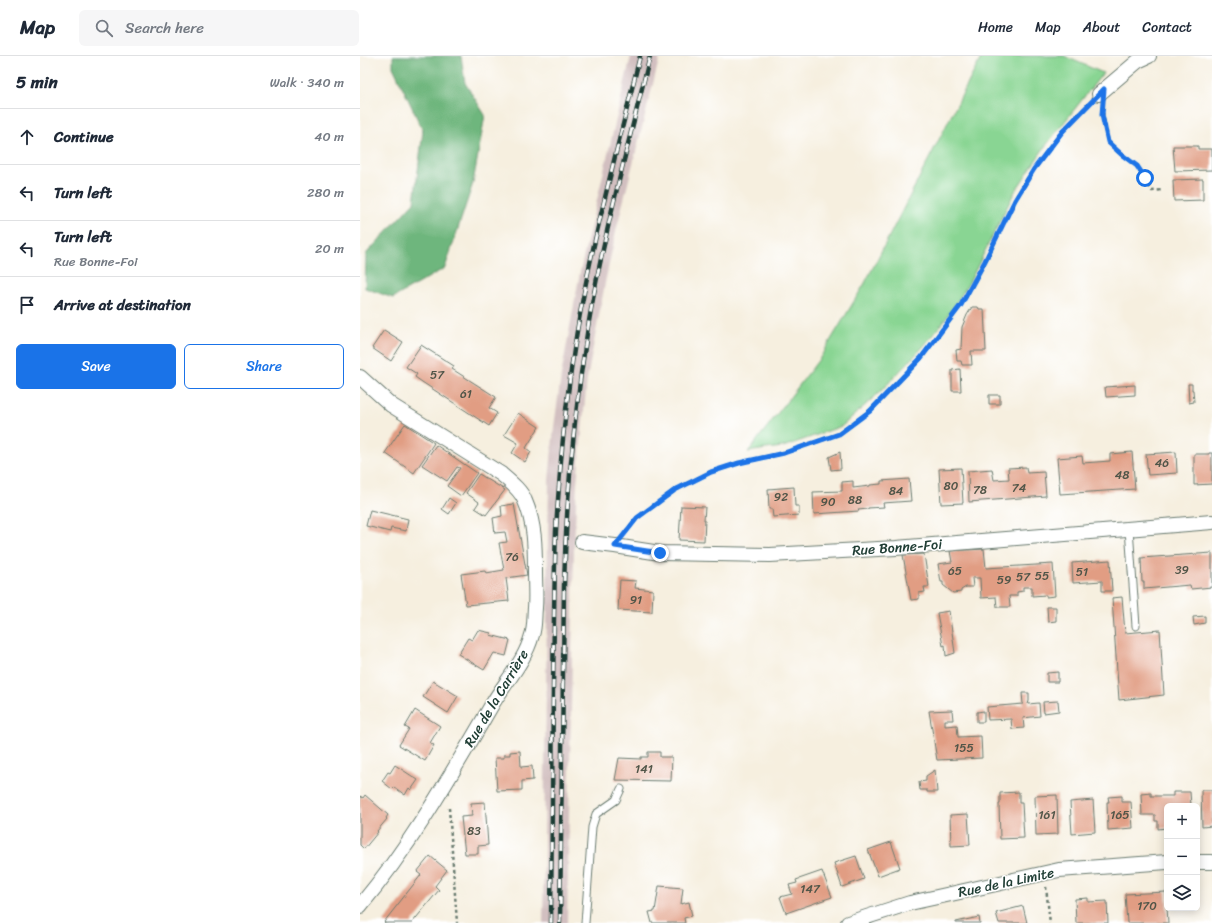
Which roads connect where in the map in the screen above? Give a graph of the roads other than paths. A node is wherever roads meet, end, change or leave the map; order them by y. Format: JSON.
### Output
{"nodes":[{"id":1,"x":1149,"y":56,"type":"edge"},
{"id":2,"x":1102,"y":91,"type":"road end"},
{"id":3,"x":360,"y":377,"type":"edge"},
{"id":4,"x":1212,"y":522,"type":"edge"},
{"id":5,"x":1129,"y":529,"type":"junction"},
{"id":6,"x":582,"y":542,"type":"dead end"},
{"id":7,"x":1136,"y":626,"type":"dead end"},
{"id":8,"x":621,"y":788,"type":"dead end"},
{"id":9,"x":1164,"y":862,"type":"edge"},
{"id":10,"x":1200,"y":862,"type":"edge"},
{"id":11,"x":1212,"y":862,"type":"edge"},
{"id":12,"x":360,"y":906,"type":"edge"},
{"id":13,"x":585,"y":923,"type":"edge"},
{"id":14,"x":848,"y":923,"type":"edge"}],
"edges":[{"from":1,"to":2,"type":"street"},
{"from":3,"to":12,"type":"street","name":"Rue de la Carrière"},
{"from":4,"to":5,"type":"street","name":"Rue Bonne-Foi"},
{"from":5,"to":6,"type":"street","name":"Rue Bonne-Foi"},
{"from":5,"to":7,"type":"lane"},
{"from":8,"to":13,"type":"lane"},
{"from":9,"to":14,"type":"street","name":"Rue de la Limite"},
{"from":10,"to":11,"type":"street"}]}
